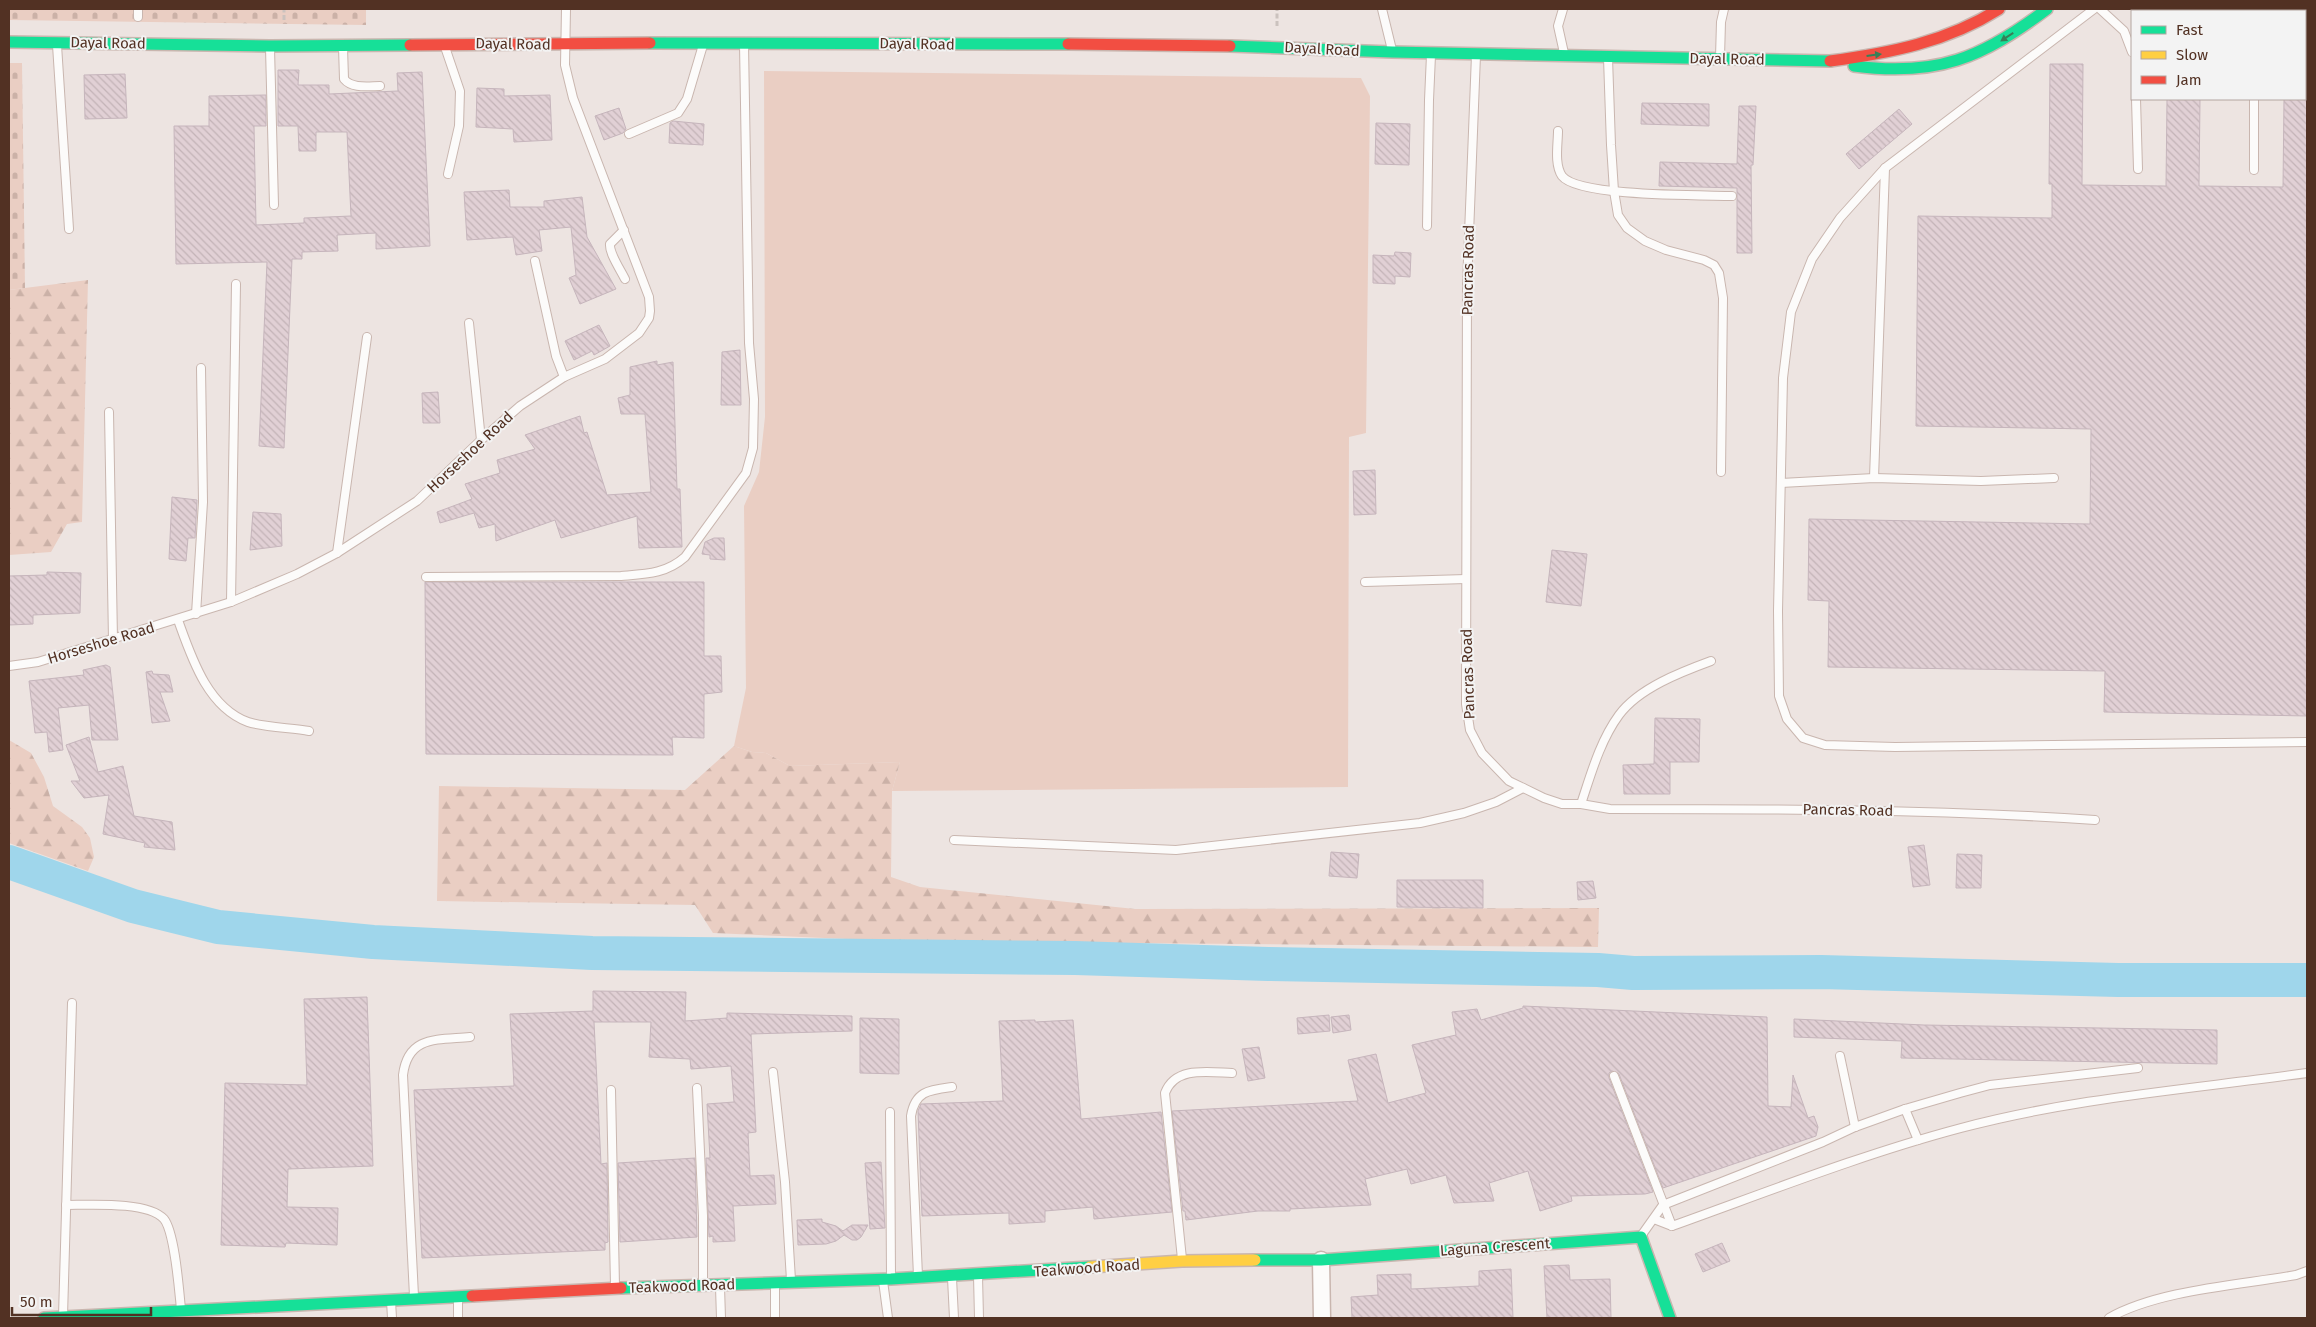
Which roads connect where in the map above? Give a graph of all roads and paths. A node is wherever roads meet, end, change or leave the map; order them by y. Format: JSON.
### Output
{"nodes":[{"id":1,"x":284,"y":9,"type":"edge"},
{"id":2,"x":566,"y":9,"type":"edge"},
{"id":3,"x":1382,"y":9,"type":"edge"},
{"id":4,"x":1563,"y":9,"type":"edge"},
{"id":5,"x":1724,"y":9,"type":"edge"},
{"id":6,"x":1998,"y":9,"type":"edge"},
{"id":7,"x":2047,"y":9,"type":"edge"},
{"id":8,"x":2094,"y":9,"type":"edge"},
{"id":9,"x":2100,"y":9,"type":"edge"},
{"id":10,"x":2236,"y":9,"type":"edge"},
{"id":11,"x":2255,"y":10,"type":"edge"},
{"id":12,"x":284,"y":20,"type":"dead end"},
{"id":13,"x":9,"y":42,"type":"edge"},
{"id":14,"x":704,"y":42,"type":"junction"},
{"id":15,"x":744,"y":42,"type":"junction"},
{"id":16,"x":57,"y":43,"type":"junction"},
{"id":17,"x":444,"y":43,"type":"junction"},
{"id":18,"x":565,"y":44,"type":"junction"},
{"id":19,"x":342,"y":45,"type":"junction"},
{"id":20,"x":270,"y":46,"type":"junction"},
{"id":21,"x":2131,"y":49,"type":"edge"},
{"id":22,"x":1392,"y":52,"type":"junction"},
{"id":23,"x":1476,"y":52,"type":"junction"},
{"id":24,"x":1432,"y":53,"type":"junction"},
{"id":25,"x":1564,"y":55,"type":"junction"},
{"id":26,"x":1608,"y":55,"type":"junction"},
{"id":27,"x":1720,"y":60,"type":"junction"},
{"id":28,"x":1826,"y":61,"type":"junction"},
{"id":29,"x":380,"y":86,"type":"dead end"},
{"id":30,"x":2136,"y":100,"type":"edge"},
{"id":31,"x":2254,"y":100,"type":"edge"},
{"id":32,"x":1558,"y":131,"type":"dead end"},
{"id":33,"x":630,"y":134,"type":"dead end"},
{"id":34,"x":1885,"y":168,"type":"junction"},
{"id":35,"x":2138,"y":169,"type":"dead end"},
{"id":36,"x":2254,"y":170,"type":"dead end"},
{"id":37,"x":448,"y":174,"type":"dead end"},
{"id":38,"x":1614,"y":191,"type":"junction"},
{"id":39,"x":1732,"y":196,"type":"dead end"},
{"id":40,"x":274,"y":205,"type":"dead end"},
{"id":41,"x":1427,"y":226,"type":"dead end"},
{"id":42,"x":69,"y":229,"type":"dead end"},
{"id":43,"x":624,"y":230,"type":"junction"},
{"id":44,"x":535,"y":260,"type":"dead end"},
{"id":45,"x":624,"y":279,"type":"dead end"},
{"id":46,"x":236,"y":284,"type":"dead end"},
{"id":47,"x":469,"y":323,"type":"dead end"},
{"id":48,"x":368,"y":337,"type":"dead end"},
{"id":49,"x":201,"y":368,"type":"dead end"},
{"id":50,"x":564,"y":377,"type":"junction"},
{"id":51,"x":109,"y":412,"type":"dead end"},
{"id":52,"x":481,"y":440,"type":"junction"},
{"id":53,"x":1721,"y":472,"type":"dead end"},
{"id":54,"x":1874,"y":478,"type":"junction"},
{"id":55,"x":2054,"y":478,"type":"dead end"},
{"id":56,"x":1781,"y":483,"type":"junction"},
{"id":57,"x":337,"y":553,"type":"junction"},
{"id":58,"x":426,"y":577,"type":"dead end"},
{"id":59,"x":1466,"y":579,"type":"junction"},
{"id":60,"x":1365,"y":582,"type":"dead end"},
{"id":61,"x":231,"y":602,"type":"junction"},
{"id":62,"x":196,"y":614,"type":"junction"},
{"id":63,"x":178,"y":620,"type":"junction"},
{"id":64,"x":113,"y":640,"type":"junction"},
{"id":65,"x":1711,"y":661,"type":"dead end"},
{"id":66,"x":9,"y":666,"type":"edge"},
{"id":67,"x":310,"y":731,"type":"dead end"},
{"id":68,"x":2307,"y":742,"type":"edge"},
{"id":69,"x":1523,"y":788,"type":"junction"},
{"id":70,"x":1581,"y":804,"type":"junction"},
{"id":71,"x":2095,"y":820,"type":"dead end"},
{"id":72,"x":954,"y":840,"type":"dead end"},
{"id":73,"x":72,"y":1003,"type":"dead end"},
{"id":74,"x":470,"y":1037,"type":"dead end"},
{"id":75,"x":1840,"y":1056,"type":"dead end"},
{"id":76,"x":2138,"y":1068,"type":"dead end"},
{"id":77,"x":773,"y":1072,"type":"dead end"},
{"id":78,"x":1232,"y":1073,"type":"dead end"},
{"id":79,"x":2307,"y":1073,"type":"edge"},
{"id":80,"x":1614,"y":1076,"type":"dead end"},
{"id":81,"x":952,"y":1086,"type":"dead end"},
{"id":82,"x":697,"y":1088,"type":"dead end"},
{"id":83,"x":611,"y":1090,"type":"dead end"},
{"id":84,"x":1906,"y":1109,"type":"junction"},
{"id":85,"x":890,"y":1112,"type":"dead end"},
{"id":86,"x":1855,"y":1128,"type":"junction"},
{"id":87,"x":1918,"y":1140,"type":"junction"},
{"id":88,"x":66,"y":1205,"type":"junction"},
{"id":89,"x":1662,"y":1205,"type":"junction"},
{"id":90,"x":1654,"y":1219,"type":"junction"},
{"id":91,"x":1672,"y":1226,"type":"junction"},
{"id":92,"x":1641,"y":1237,"type":"junction"},
{"id":93,"x":1321,"y":1260,"type":"junction"},
{"id":94,"x":1182,"y":1261,"type":"junction"},
{"id":95,"x":2307,"y":1271,"type":"edge"},
{"id":96,"x":978,"y":1274,"type":"junction"},
{"id":97,"x":952,"y":1276,"type":"junction"},
{"id":98,"x":918,"y":1278,"type":"junction"},
{"id":99,"x":886,"y":1279,"type":"junction"},
{"id":100,"x":791,"y":1282,"type":"junction"},
{"id":101,"x":775,"y":1283,"type":"junction"},
{"id":102,"x":720,"y":1285,"type":"junction"},
{"id":103,"x":703,"y":1286,"type":"junction"},
{"id":104,"x":615,"y":1288,"type":"junction"},
{"id":105,"x":458,"y":1297,"type":"junction"},
{"id":106,"x":414,"y":1298,"type":"junction"},
{"id":107,"x":391,"y":1299,"type":"junction"},
{"id":108,"x":181,"y":1315,"type":"edge"},
{"id":109,"x":44,"y":1318,"type":"edge"},
{"id":110,"x":63,"y":1318,"type":"edge"},
{"id":111,"x":392,"y":1318,"type":"edge"},
{"id":112,"x":458,"y":1318,"type":"edge"},
{"id":113,"x":721,"y":1318,"type":"edge"},
{"id":114,"x":775,"y":1318,"type":"edge"},
{"id":115,"x":888,"y":1318,"type":"edge"},
{"id":116,"x":954,"y":1318,"type":"edge"},
{"id":117,"x":979,"y":1318,"type":"edge"},
{"id":118,"x":1322,"y":1318,"type":"edge"},
{"id":119,"x":1670,"y":1318,"type":"edge"},
{"id":120,"x":2109,"y":1318,"type":"edge"}],
"edges":[{"from":1,"to":12,"type":"path"},
{"from":2,"to":18,"type":"lane","name":"Horseshoe Road"},
{"from":3,"to":22,"type":"lane"},
{"from":4,"to":25,"type":"lane"},
{"from":5,"to":27,"type":"lane"},
{"from":28,"to":6,"type":"street","name":"Dayal Road","one_way":true},
{"from":7,"to":28,"type":"street","name":"Dayal Road","one_way":true},
{"from":8,"to":34,"type":"lane"},
{"from":9,"to":21,"type":"lane"},
{"from":10,"to":11,"type":"lane"},
{"from":13,"to":16,"type":"street","name":"Dayal Road"},
{"from":14,"to":15,"type":"street","name":"Dayal Road"},
{"from":14,"to":18,"type":"street","name":"Dayal Road"},
{"from":14,"to":33,"type":"lane"},
{"from":15,"to":22,"type":"street","name":"Dayal Road"},
{"from":15,"to":58,"type":"lane"},
{"from":16,"to":20,"type":"street","name":"Dayal Road"},
{"from":16,"to":42,"type":"lane"},
{"from":17,"to":18,"type":"street","name":"Dayal Road"},
{"from":17,"to":19,"type":"street","name":"Dayal Road"},
{"from":17,"to":37,"type":"lane"},
{"from":18,"to":43,"type":"lane","name":"Horseshoe Road"},
{"from":19,"to":20,"type":"street","name":"Dayal Road"},
{"from":19,"to":29,"type":"lane"},
{"from":20,"to":40,"type":"lane"},
{"from":22,"to":24,"type":"street","name":"Dayal Road"},
{"from":23,"to":24,"type":"street","name":"Dayal Road"},
{"from":23,"to":25,"type":"street","name":"Dayal Road"},
{"from":23,"to":59,"type":"lane","name":"Pancras Road"},
{"from":24,"to":41,"type":"lane"},
{"from":25,"to":26,"type":"street","name":"Dayal Road"},
{"from":26,"to":27,"type":"street","name":"Dayal Road"},
{"from":26,"to":38,"type":"lane"},
{"from":27,"to":28,"type":"street","name":"Dayal Road"},
{"from":30,"to":35,"type":"lane"},
{"from":31,"to":36,"type":"lane"},
{"from":32,"to":38,"type":"lane"},
{"from":34,"to":54,"type":"lane"},
{"from":34,"to":56,"type":"lane"},
{"from":38,"to":39,"type":"lane"},
{"from":38,"to":53,"type":"lane"},
{"from":43,"to":45,"type":"lane"},
{"from":43,"to":50,"type":"lane","name":"Horseshoe Road"},
{"from":44,"to":50,"type":"lane"},
{"from":46,"to":61,"type":"lane"},
{"from":47,"to":52,"type":"lane"},
{"from":48,"to":57,"type":"lane"},
{"from":49,"to":62,"type":"lane"},
{"from":50,"to":52,"type":"lane","name":"Horseshoe Road"},
{"from":51,"to":64,"type":"lane"},
{"from":52,"to":57,"type":"lane","name":"Horseshoe Road"},
{"from":54,"to":55,"type":"lane"},
{"from":54,"to":56,"type":"lane"},
{"from":56,"to":68,"type":"lane"},
{"from":57,"to":61,"type":"lane","name":"Horseshoe Road"},
{"from":59,"to":60,"type":"lane"},
{"from":59,"to":69,"type":"lane","name":"Pancras Road"},
{"from":61,"to":62,"type":"lane","name":"Horseshoe Road"},
{"from":62,"to":63,"type":"lane","name":"Horseshoe Road"},
{"from":63,"to":64,"type":"lane","name":"Horseshoe Road"},
{"from":63,"to":67,"type":"lane"},
{"from":64,"to":66,"type":"lane","name":"Horseshoe Road"},
{"from":65,"to":70,"type":"lane"},
{"from":69,"to":70,"type":"lane","name":"Pancras Road"},
{"from":69,"to":72,"type":"lane"},
{"from":70,"to":71,"type":"lane","name":"Pancras Road"},
{"from":73,"to":88,"type":"lane"},
{"from":74,"to":106,"type":"lane"},
{"from":75,"to":86,"type":"lane"},
{"from":76,"to":84,"type":"lane"},
{"from":77,"to":100,"type":"lane"},
{"from":78,"to":94,"type":"lane"},
{"from":79,"to":87,"type":"lane"},
{"from":80,"to":89,"type":"lane"},
{"from":81,"to":98,"type":"lane"},
{"from":82,"to":103,"type":"lane"},
{"from":83,"to":104,"type":"lane"},
{"from":84,"to":86,"type":"lane"},
{"from":84,"to":87,"type":"lane"},
{"from":85,"to":99,"type":"lane"},
{"from":86,"to":89,"type":"lane"},
{"from":87,"to":91,"type":"lane"},
{"from":88,"to":108,"type":"lane"},
{"from":88,"to":110,"type":"lane"},
{"from":89,"to":90,"type":"lane"},
{"from":89,"to":91,"type":"lane"},
{"from":90,"to":91,"type":"lane"},
{"from":90,"to":92,"type":"lane"},
{"from":92,"to":93,"type":"street","name":"Laguna Crescent"},
{"from":92,"to":119,"type":"street"},
{"from":93,"to":94,"type":"street","name":"Teakwood Road"},
{"from":93,"to":118,"type":"street"},
{"from":94,"to":96,"type":"street","name":"Teakwood Road"},
{"from":95,"to":120,"type":"lane"},
{"from":96,"to":97,"type":"street","name":"Teakwood Road"},
{"from":96,"to":117,"type":"lane"},
{"from":97,"to":98,"type":"street","name":"Teakwood Road"},
{"from":97,"to":116,"type":"lane"},
{"from":98,"to":99,"type":"street","name":"Teakwood Road"},
{"from":99,"to":100,"type":"street","name":"Teakwood Road"},
{"from":99,"to":115,"type":"lane"},
{"from":100,"to":101,"type":"street","name":"Teakwood Road"},
{"from":101,"to":102,"type":"street","name":"Teakwood Road"},
{"from":101,"to":114,"type":"lane"},
{"from":102,"to":103,"type":"street","name":"Teakwood Road"},
{"from":102,"to":113,"type":"lane"},
{"from":103,"to":104,"type":"street","name":"Teakwood Road"},
{"from":104,"to":105,"type":"street","name":"Teakwood Road"},
{"from":105,"to":106,"type":"street","name":"Teakwood Road"},
{"from":105,"to":112,"type":"lane"},
{"from":106,"to":107,"type":"street","name":"Teakwood Road"},
{"from":107,"to":108,"type":"street","name":"Teakwood Road"},
{"from":107,"to":111,"type":"lane"},
{"from":108,"to":110,"type":"street","name":"Teakwood Road"},
{"from":109,"to":110,"type":"street","name":"Teakwood Road"}]}
